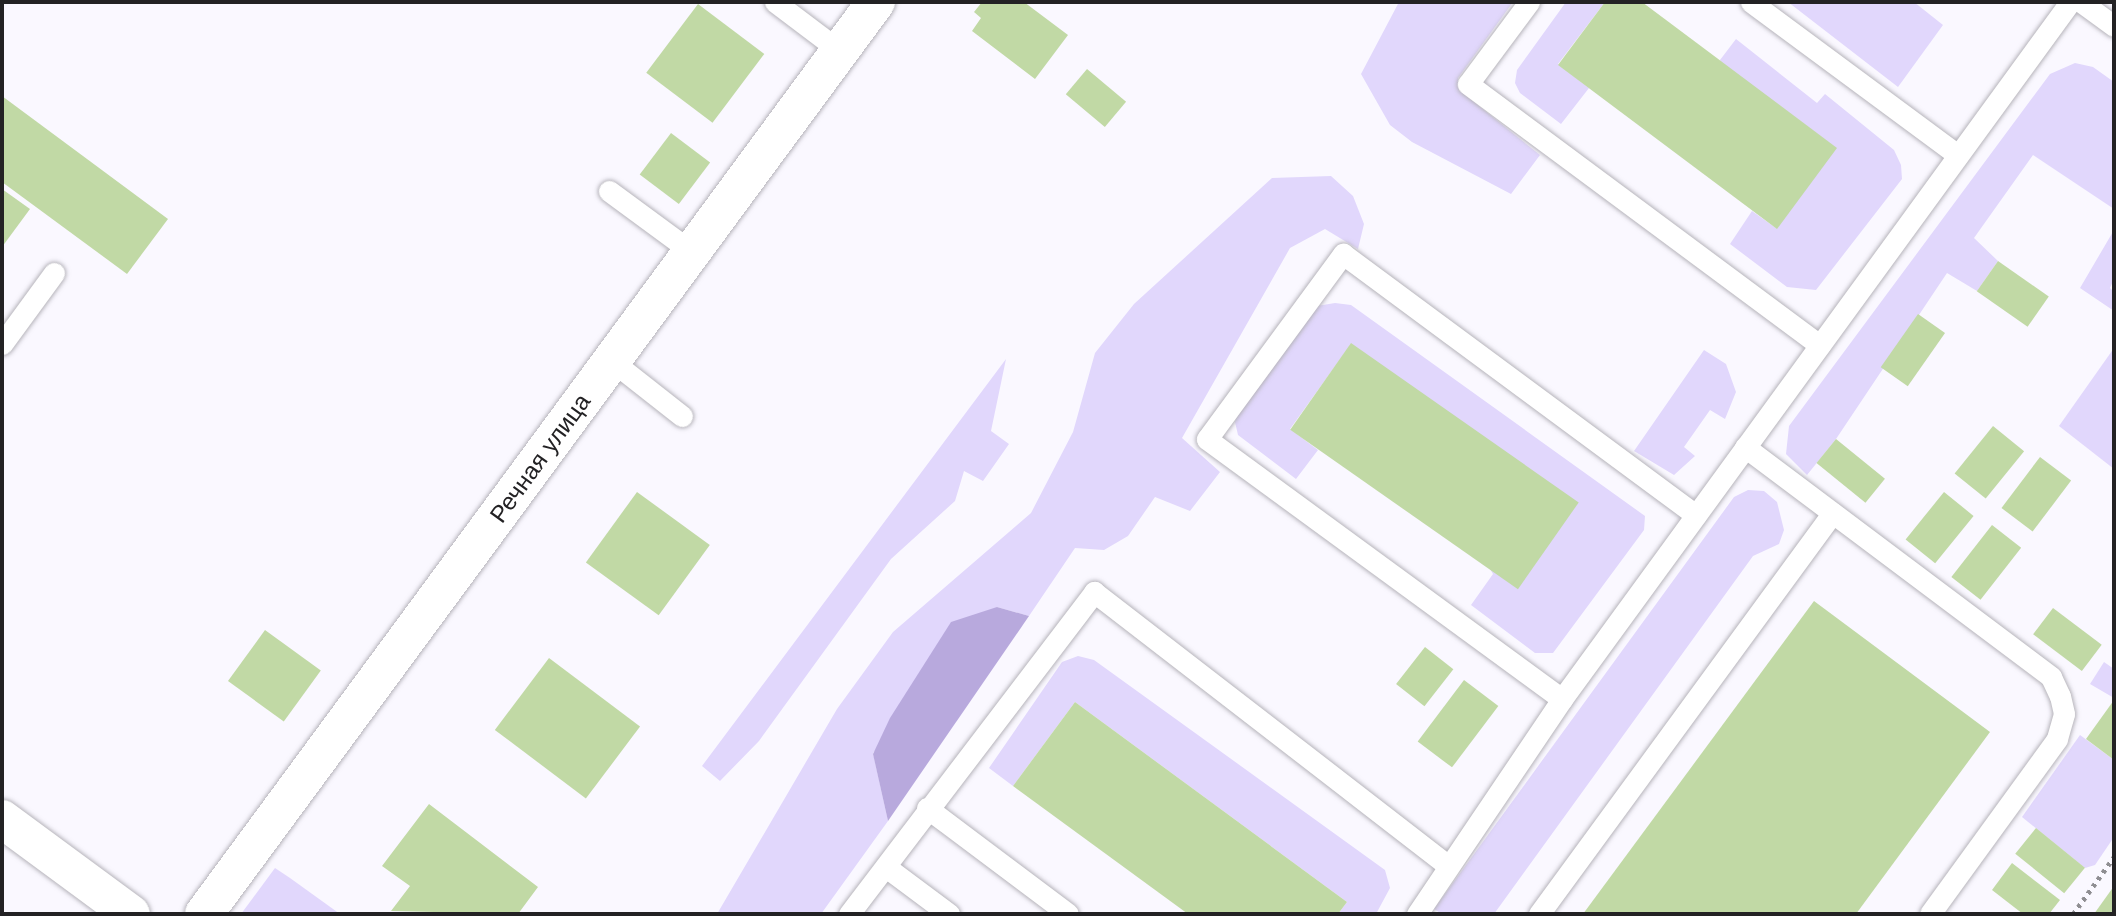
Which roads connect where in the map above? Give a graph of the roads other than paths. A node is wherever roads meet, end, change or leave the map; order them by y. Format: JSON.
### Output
{"nodes":[{"id":1,"x":775,"y":2,"type":"edge"},
{"id":2,"x":876,"y":2,"type":"edge"},
{"id":3,"x":1529,"y":2,"type":"edge"},
{"id":4,"x":1751,"y":2,"type":"edge"},
{"id":5,"x":2070,"y":2,"type":"edge"},
{"id":6,"x":2081,"y":2,"type":"edge"},
{"id":7,"x":2114,"y":26,"type":"edge"},
{"id":8,"x":840,"y":51,"type":"junction"},
{"id":9,"x":1958,"y":155,"type":"junction"},
{"id":10,"x":609,"y":191,"type":"dead end"},
{"id":11,"x":692,"y":252,"type":"junction"},
{"id":12,"x":54,"y":273,"type":"dead end"},
{"id":13,"x":2,"y":344,"type":"edge"},
{"id":14,"x":1820,"y":345,"type":"junction"},
{"id":15,"x":611,"y":361,"type":"junction"},
{"id":16,"x":682,"y":416,"type":"dead end"},
{"id":17,"x":1745,"y":447,"type":"junction"},
{"id":18,"x":1833,"y":513,"type":"junction"},
{"id":19,"x":1696,"y":515,"type":"junction"},
{"id":20,"x":1562,"y":699,"type":"junction"},
{"id":21,"x":927,"y":807,"type":"junction"},
{"id":22,"x":2,"y":819,"type":"edge"},
{"id":23,"x":1448,"y":866,"type":"junction"},
{"id":24,"x":886,"y":867,"type":"junction"},
{"id":25,"x":131,"y":914,"type":"edge"},
{"id":26,"x":204,"y":914,"type":"edge"},
{"id":27,"x":849,"y":914,"type":"edge"},
{"id":28,"x":949,"y":914,"type":"edge"},
{"id":29,"x":1068,"y":914,"type":"edge"},
{"id":30,"x":1417,"y":914,"type":"edge"},
{"id":31,"x":1539,"y":914,"type":"edge"},
{"id":32,"x":1930,"y":914,"type":"edge"}],
"edges":[{"from":1,"to":8,"type":"lane"},
{"from":2,"to":8,"type":"street","name":"Речная улица"},
{"from":3,"to":14,"type":"lane"},
{"from":4,"to":9,"type":"lane"},
{"from":5,"to":9,"type":"lane"},
{"from":6,"to":7,"type":"lane"},
{"from":8,"to":11,"type":"street","name":"Речная улица"},
{"from":9,"to":14,"type":"lane"},
{"from":10,"to":11,"type":"lane"},
{"from":11,"to":15,"type":"street","name":"Речная улица"},
{"from":12,"to":13,"type":"lane"},
{"from":14,"to":17,"type":"lane"},
{"from":15,"to":16,"type":"lane"},
{"from":15,"to":26,"type":"street","name":"Речная улица"},
{"from":17,"to":18,"type":"lane"},
{"from":17,"to":19,"type":"lane"},
{"from":18,"to":31,"type":"lane"},
{"from":18,"to":32,"type":"lane"},
{"from":19,"to":20,"type":"lane"},
{"from":19,"to":20,"type":"lane"},
{"from":20,"to":23,"type":"lane"},
{"from":21,"to":23,"type":"lane"},
{"from":21,"to":24,"type":"lane"},
{"from":21,"to":29,"type":"lane"},
{"from":22,"to":25,"type":"street"},
{"from":23,"to":30,"type":"lane"},
{"from":24,"to":27,"type":"lane"},
{"from":24,"to":28,"type":"lane"}]}
